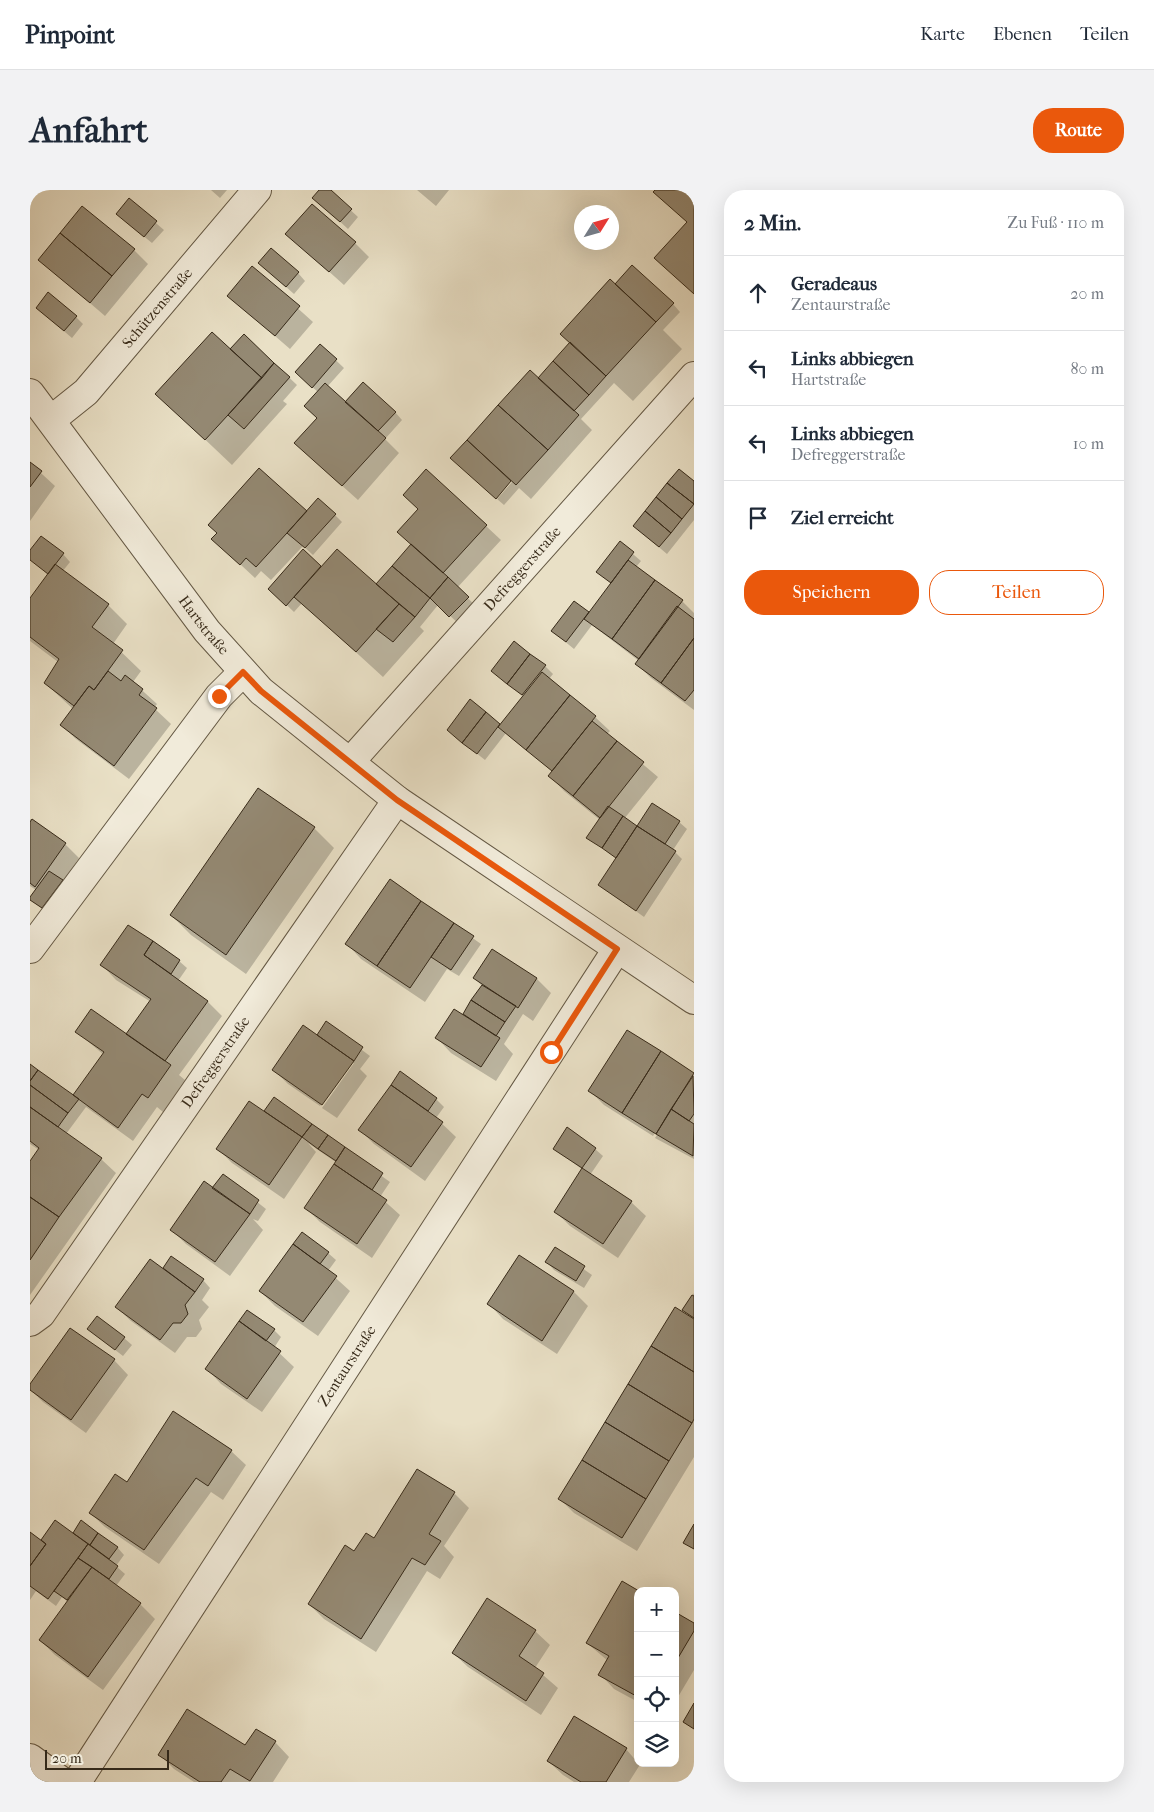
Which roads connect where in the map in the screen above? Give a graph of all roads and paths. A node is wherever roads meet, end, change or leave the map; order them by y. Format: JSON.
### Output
{"nodes":[{"id":1,"x":257,"y":190,"type":"edge"},
{"id":2,"x":694,"y":376,"type":"edge"},
{"id":3,"x":30,"y":393,"type":"edge"},
{"id":4,"x":51,"y":420,"type":"junction"},
{"id":5,"x":243,"y":672,"type":"junction"},
{"id":6,"x":350,"y":762,"type":"junction"},
{"id":7,"x":397,"y":800,"type":"junction"},
{"id":8,"x":30,"y":949,"type":"edge"},
{"id":9,"x":617,"y":949,"type":"junction"},
{"id":10,"x":694,"y":1000,"type":"edge"},
{"id":11,"x":30,"y":1322,"type":"edge"},
{"id":12,"x":30,"y":1758,"type":"edge"},
{"id":13,"x":63,"y":1782,"type":"edge"},
{"id":14,"x":77,"y":1782,"type":"edge"}],
"edges":[{"from":1,"to":4,"type":"street","name":"Schützenstraße"},
{"from":2,"to":6,"type":"street","name":"Defreggerstraße"},
{"from":3,"to":4,"type":"street","name":"Hartstraße"},
{"from":4,"to":5,"type":"street","name":"Hartstraße"},
{"from":5,"to":6,"type":"street","name":"Hartstraße"},
{"from":5,"to":8,"type":"street"},
{"from":6,"to":7,"type":"street","name":"Hartstraße"},
{"from":7,"to":9,"type":"street","name":"Hartstraße"},
{"from":7,"to":11,"type":"street","name":"Defreggerstraße"},
{"from":9,"to":10,"type":"street","name":"Hartstraße"},
{"from":9,"to":14,"type":"street","name":"Zentaurstraße"},
{"from":12,"to":13,"type":"street"}]}
